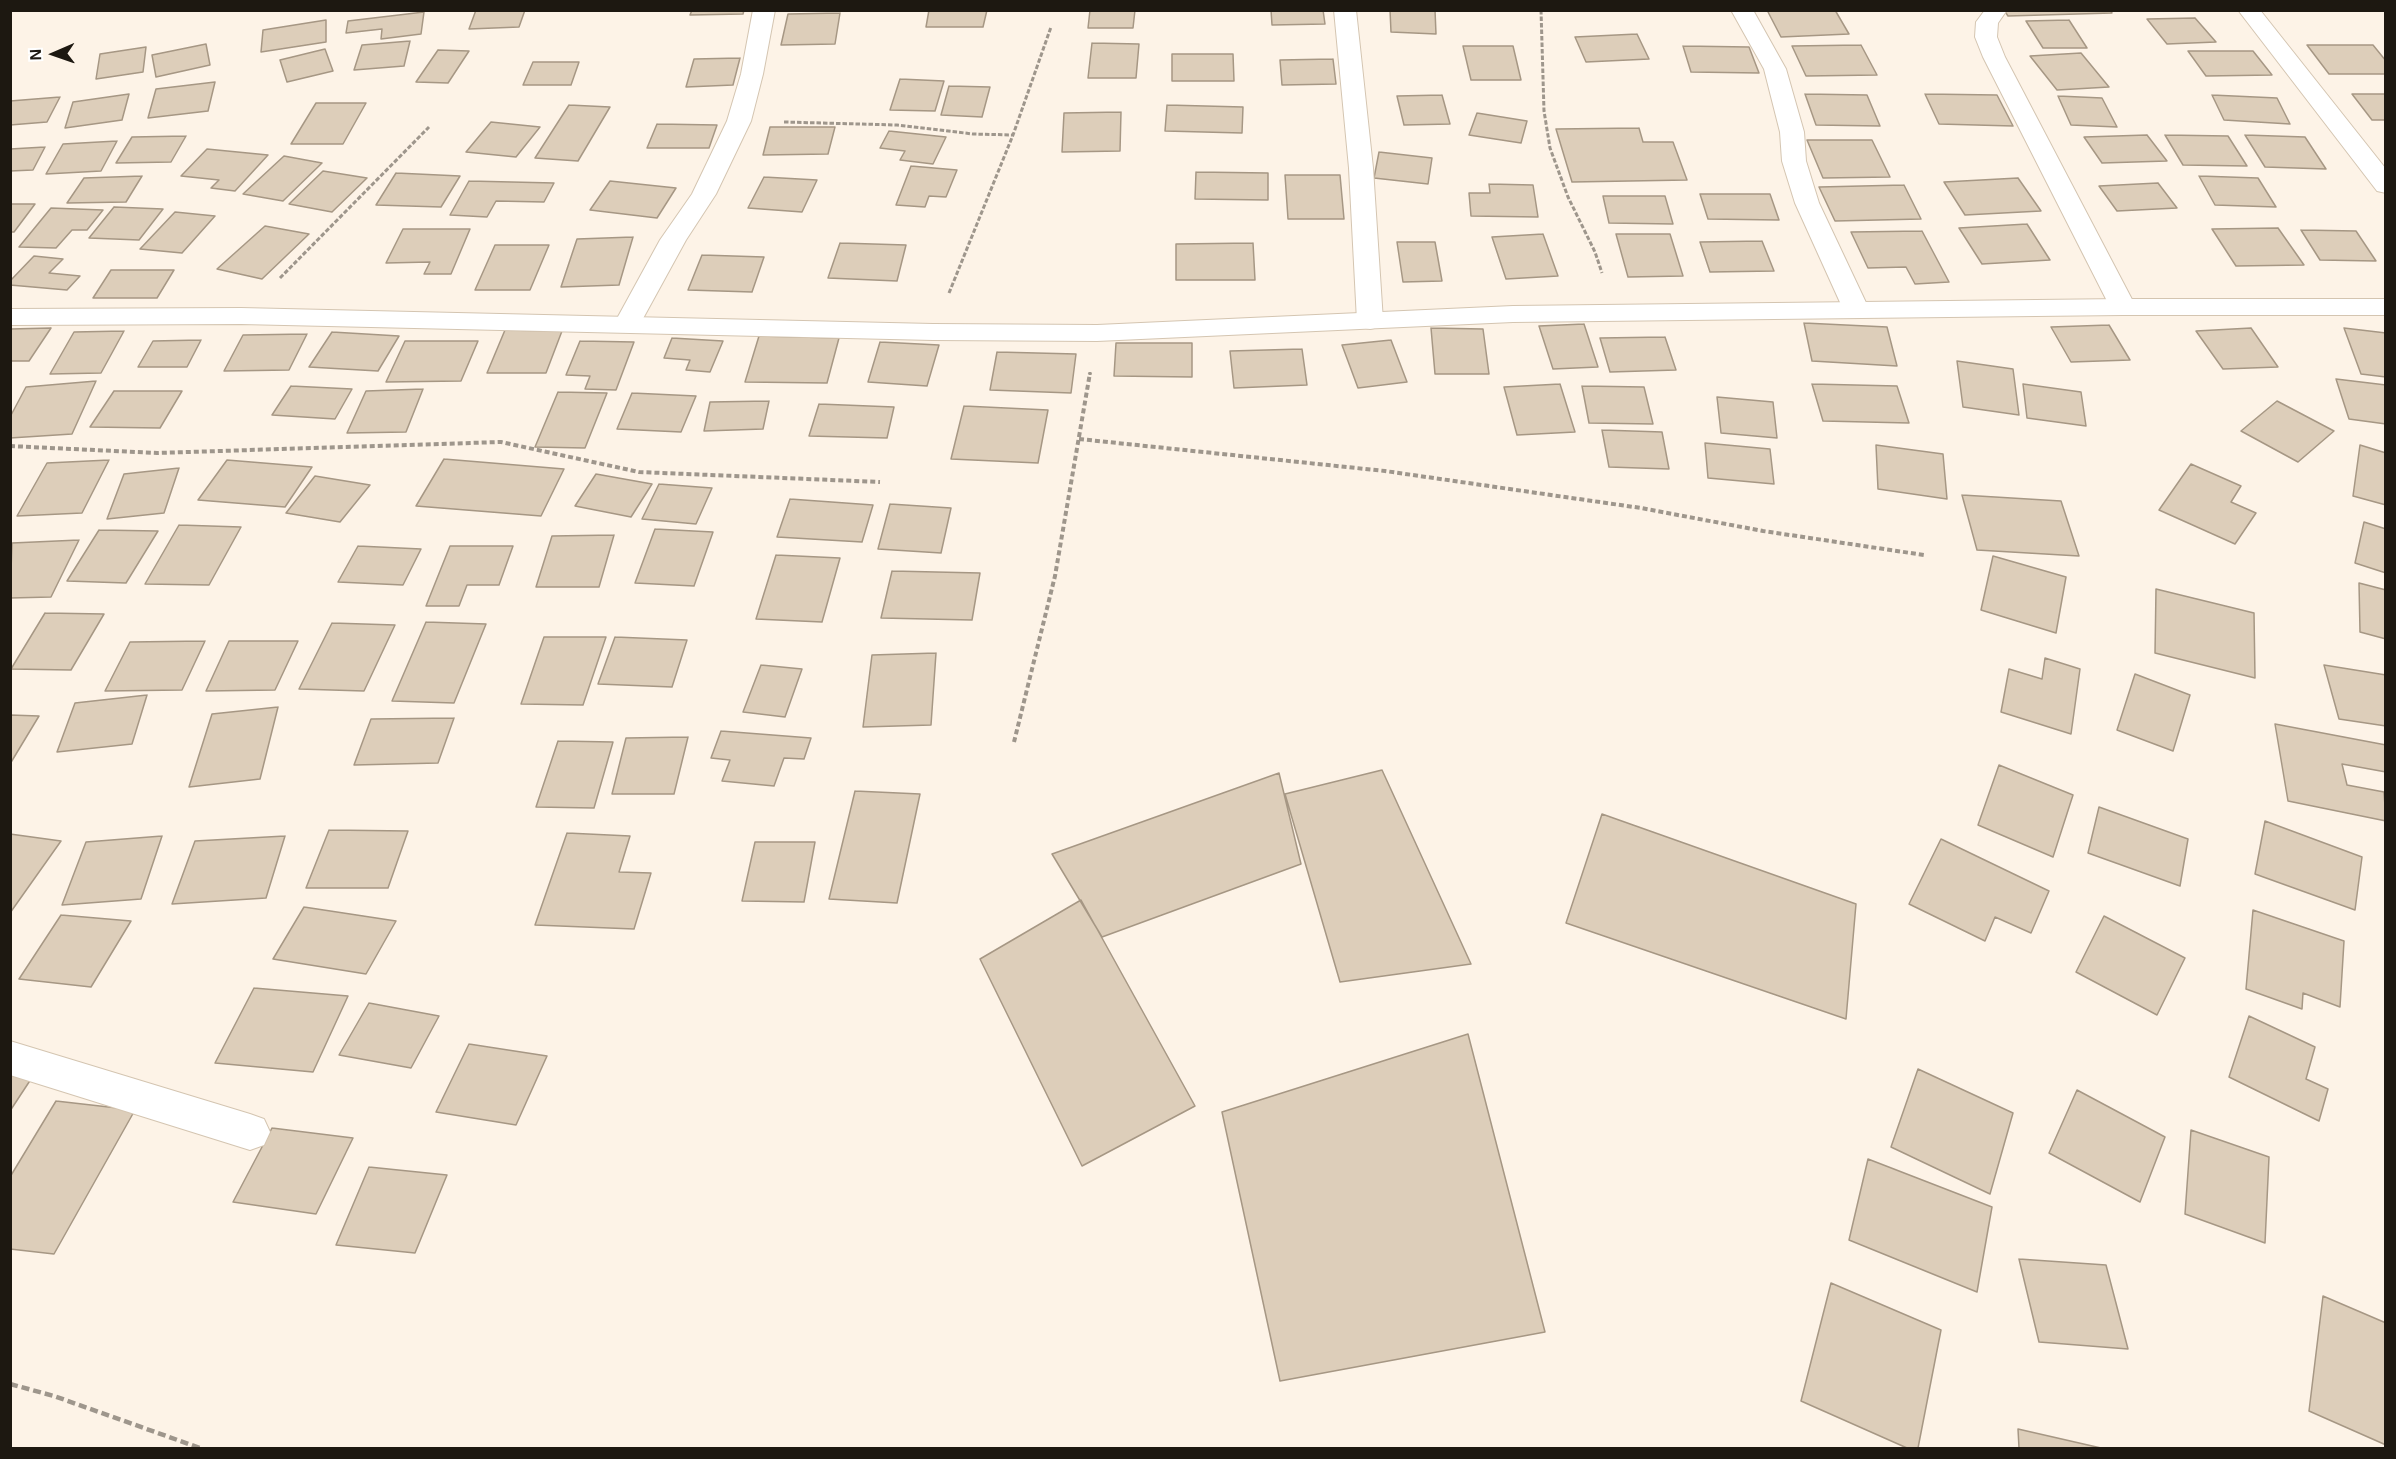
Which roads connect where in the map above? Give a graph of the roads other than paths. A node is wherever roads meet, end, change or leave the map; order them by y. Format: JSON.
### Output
{"nodes":[{"id":1,"x":764,"y":10,"type":"edge"},
{"id":2,"x":1345,"y":10,"type":"edge"},
{"id":3,"x":1742,"y":10,"type":"edge"},
{"id":4,"x":1997,"y":10,"type":"edge"},
{"id":5,"x":2248,"y":10,"type":"edge"},
{"id":6,"x":2385,"y":186,"type":"edge"},
{"id":7,"x":2122,"y":306,"type":"junction"},
{"id":8,"x":2385,"y":307,"type":"edge"},
{"id":9,"x":1856,"y":309,"type":"junction"},
{"id":10,"x":10,"y":318,"type":"edge"},
{"id":11,"x":1370,"y":321,"type":"junction"},
{"id":12,"x":627,"y":324,"type":"junction"},
{"id":13,"x":10,"y":1058,"type":"edge"},
{"id":14,"x":250,"y":1132,"type":"dead end"}],
"edges":[{"from":1,"to":12,"type":"street"},
{"from":2,"to":11,"type":"street"},
{"from":3,"to":9,"type":"street"},
{"from":4,"to":7,"type":"street"},
{"from":5,"to":6,"type":"street"},
{"from":7,"to":8,"type":"street"},
{"from":7,"to":9,"type":"street"},
{"from":9,"to":11,"type":"street"},
{"from":10,"to":12,"type":"street"},
{"from":11,"to":12,"type":"street"},
{"from":13,"to":14,"type":"street"}]}
